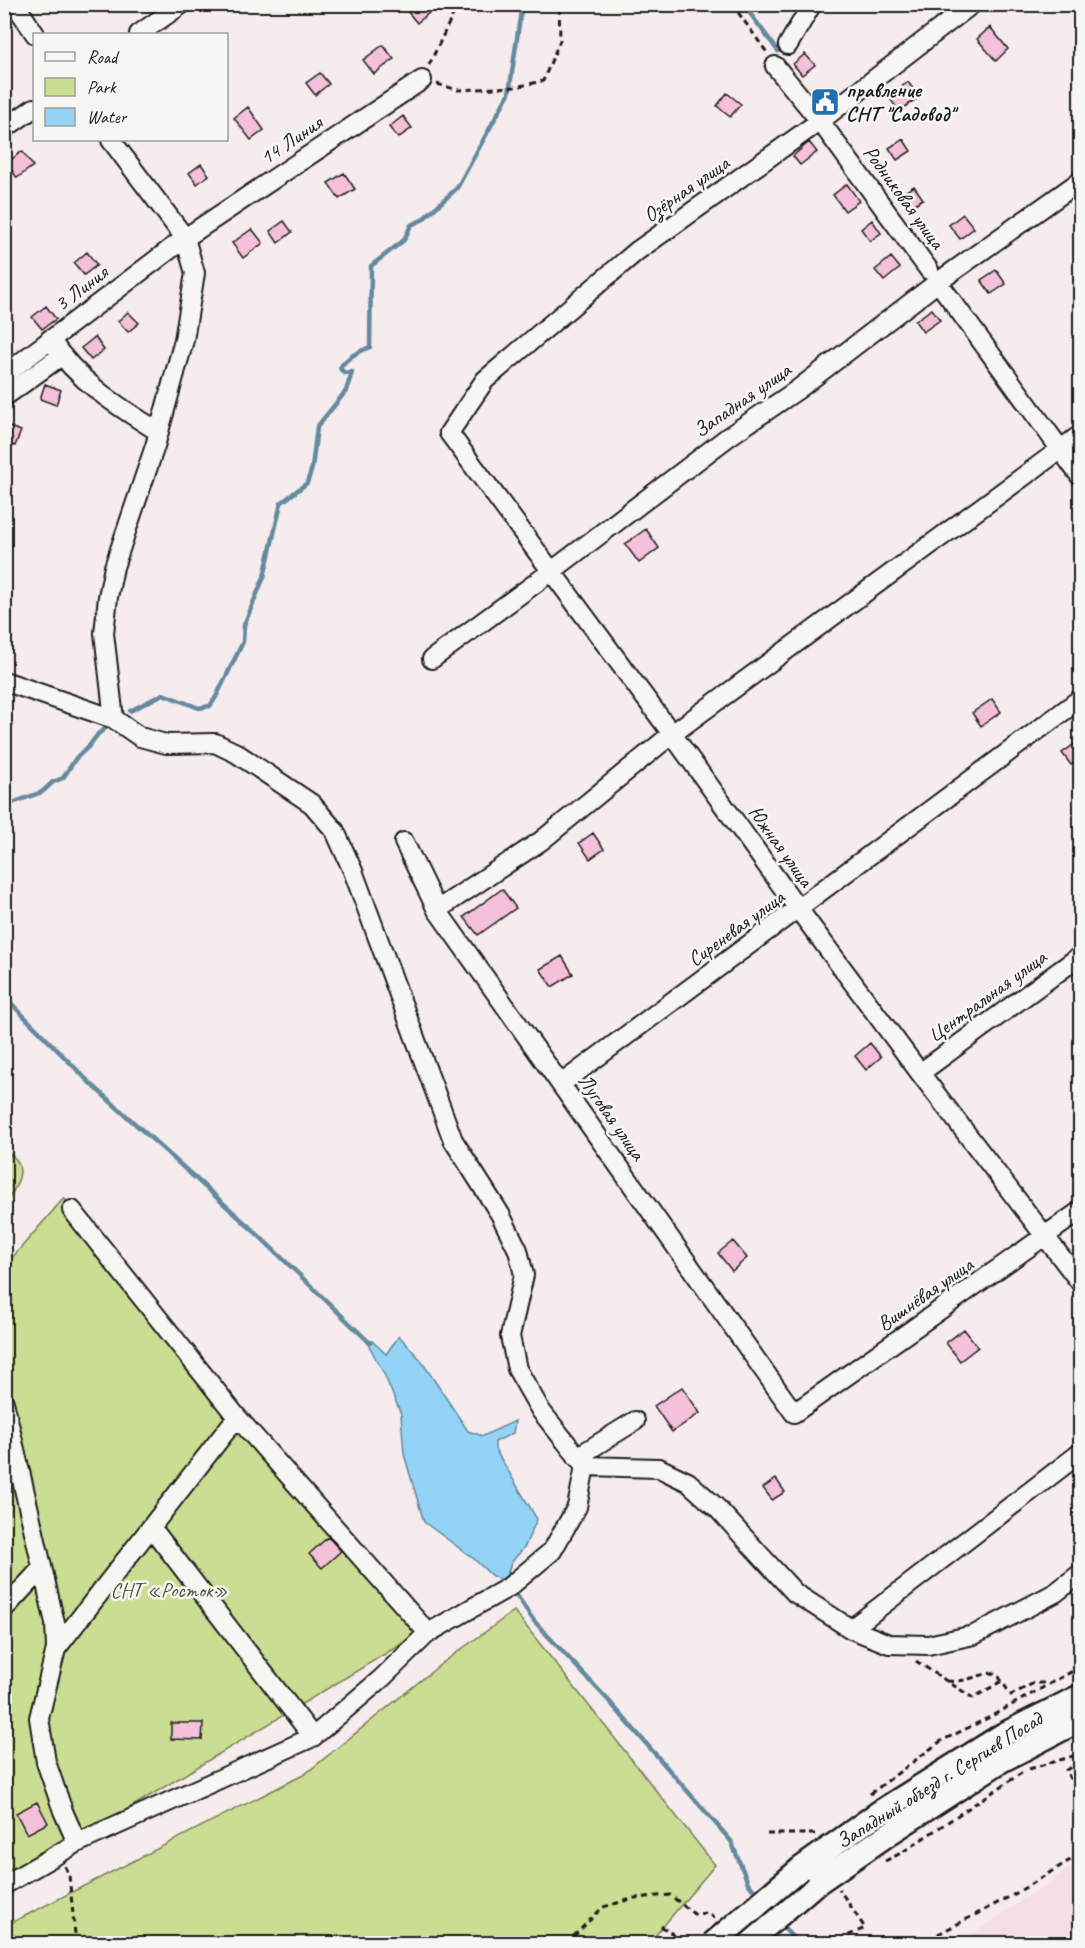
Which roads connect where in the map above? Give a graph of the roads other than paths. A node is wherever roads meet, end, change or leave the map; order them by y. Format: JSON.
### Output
{"nodes":[{"id":1,"x":15,"y":4,"type":"edge"},
{"id":2,"x":182,"y":4,"type":"edge"},
{"id":3,"x":812,"y":4,"type":"edge"},
{"id":4,"x":972,"y":4,"type":"edge"},
{"id":5,"x":34,"y":33,"type":"edge"},
{"id":6,"x":140,"y":33,"type":"edge"},
{"id":7,"x":788,"y":45,"type":"dead end"},
{"id":8,"x":776,"y":66,"type":"road end"},
{"id":9,"x":422,"y":80,"type":"road end"},
{"id":10,"x":33,"y":109,"type":"edge"},
{"id":11,"x":820,"y":121,"type":"junction"},
{"id":12,"x":4,"y":129,"type":"edge"},
{"id":13,"x":112,"y":141,"type":"edge"},
{"id":14,"x":1080,"y":181,"type":"edge"},
{"id":15,"x":185,"y":238,"type":"junction"},
{"id":16,"x":934,"y":276,"type":"junction"},
{"id":17,"x":50,"y":339,"type":"junction"},
{"id":18,"x":61,"y":356,"type":"junction"},
{"id":19,"x":4,"y":375,"type":"edge"},
{"id":20,"x":4,"y":397,"type":"edge"},
{"id":21,"x":159,"y":432,"type":"junction"},
{"id":22,"x":449,"y":433,"type":"joint"},
{"id":23,"x":1080,"y":435,"type":"edge"},
{"id":24,"x":1061,"y":450,"type":"junction"},
{"id":25,"x":1080,"y":476,"type":"edge"},
{"id":26,"x":552,"y":571,"type":"junction"},
{"id":27,"x":432,"y":659,"type":"dead end"},
{"id":28,"x":4,"y":681,"type":"edge"},
{"id":29,"x":1080,"y":699,"type":"edge"},
{"id":30,"x":114,"y":719,"type":"junction"},
{"id":31,"x":672,"y":734,"type":"junction"},
{"id":32,"x":404,"y":842,"type":"dead end"},
{"id":33,"x":437,"y":910,"type":"junction"},
{"id":34,"x":799,"y":910,"type":"junction"},
{"id":35,"x":1080,"y":956,"type":"edge"},
{"id":36,"x":921,"y":1073,"type":"junction"},
{"id":37,"x":561,"y":1084,"type":"junction"},
{"id":38,"x":72,"y":1210,"type":"dead end"},
{"id":39,"x":1080,"y":1211,"type":"edge"},
{"id":40,"x":1045,"y":1236,"type":"junction"},
{"id":41,"x":1080,"y":1282,"type":"edge"},
{"id":42,"x":4,"y":1402,"type":"edge"},
{"id":43,"x":794,"y":1413,"type":"joint"},
{"id":44,"x":237,"y":1417,"type":"junction"},
{"id":45,"x":635,"y":1421,"type":"dead end"},
{"id":46,"x":1080,"y":1453,"type":"edge"},
{"id":47,"x":581,"y":1462,"type":"junction"},
{"id":48,"x":151,"y":1527,"type":"junction"},
{"id":49,"x":42,"y":1568,"type":"junction"},
{"id":50,"x":1080,"y":1574,"type":"edge"},
{"id":51,"x":4,"y":1609,"type":"edge"},
{"id":52,"x":851,"y":1629,"type":"junction"},
{"id":53,"x":428,"y":1633,"type":"junction"},
{"id":54,"x":56,"y":1649,"type":"junction"},
{"id":55,"x":1080,"y":1696,"type":"edge"},
{"id":56,"x":1080,"y":1720,"type":"edge"},
{"id":57,"x":313,"y":1737,"type":"junction"},
{"id":58,"x":77,"y":1843,"type":"junction"},
{"id":59,"x":806,"y":1877,"type":"junction"},
{"id":60,"x":4,"y":1885,"type":"edge"},
{"id":61,"x":712,"y":1944,"type":"edge"},
{"id":62,"x":746,"y":1944,"type":"edge"}],
"edges":[{"from":1,"to":5,"type":"street"},
{"from":2,"to":6,"type":"street"},
{"from":3,"to":7,"type":"street"},
{"from":4,"to":11,"type":"street","name":"Озёрная улица"},
{"from":8,"to":11,"type":"street","name":"Родниковая улица"},
{"from":9,"to":15,"type":"street","name":"14 Линия"},
{"from":10,"to":12,"type":"street"},
{"from":11,"to":16,"type":"street","name":"Родниковая улица"},
{"from":11,"to":22,"type":"street","name":"Озёрная улица"},
{"from":13,"to":15,"type":"street"},
{"from":14,"to":16,"type":"street","name":"Западная улица"},
{"from":15,"to":17,"type":"street","name":"3 Линия"},
{"from":15,"to":21,"type":"street"},
{"from":16,"to":24,"type":"street","name":"Родниковая улица"},
{"from":16,"to":26,"type":"street","name":"Западная улица"},
{"from":17,"to":18,"type":"street"},
{"from":17,"to":19,"type":"street","name":"3 Линия"},
{"from":18,"to":20,"type":"street"},
{"from":18,"to":21,"type":"street"},
{"from":21,"to":30,"type":"street"},
{"from":22,"to":26,"type":"street","name":"Южная улица"},
{"from":23,"to":24,"type":"street"},
{"from":24,"to":25,"type":"street","name":"Родниковая улица"},
{"from":24,"to":31,"type":"street"},
{"from":26,"to":27,"type":"street","name":"Западная улица"},
{"from":26,"to":31,"type":"street","name":"Южная улица"},
{"from":28,"to":30,"type":"street"},
{"from":29,"to":34,"type":"street","name":"Сиреневая улица"},
{"from":30,"to":47,"type":"street"},
{"from":31,"to":33,"type":"street"},
{"from":31,"to":34,"type":"street","name":"Южная улица"},
{"from":32,"to":33,"type":"street","name":"Луговая улица"},
{"from":33,"to":37,"type":"street","name":"Луговая улица"},
{"from":34,"to":36,"type":"street","name":"Южная улица"},
{"from":34,"to":37,"type":"street","name":"Сиреневая улица"},
{"from":35,"to":36,"type":"street","name":"Центральная улица"},
{"from":36,"to":40,"type":"street","name":"Южная улица"},
{"from":37,"to":43,"type":"street","name":"Луговая улица"},
{"from":38,"to":44,"type":"street"},
{"from":39,"to":40,"type":"street","name":"Вишнёвая улица"},
{"from":40,"to":41,"type":"street","name":"Южная улица"},
{"from":40,"to":43,"type":"street","name":"Вишнёвая улица"},
{"from":42,"to":49,"type":"street"},
{"from":44,"to":48,"type":"street"},
{"from":44,"to":53,"type":"street"},
{"from":45,"to":47,"type":"street"},
{"from":46,"to":52,"type":"street"},
{"from":47,"to":52,"type":"street"},
{"from":47,"to":53,"type":"street"},
{"from":48,"to":54,"type":"street"},
{"from":48,"to":57,"type":"street"},
{"from":49,"to":51,"type":"street"},
{"from":49,"to":54,"type":"street"},
{"from":50,"to":52,"type":"street"},
{"from":53,"to":57,"type":"street"},
{"from":54,"to":58,"type":"street"},
{"from":55,"to":59,"type":"main road","name":"Западный объезд г. Сергиев Посад"},
{"from":56,"to":59,"type":"main road","name":"Западный объезд г. Сергиев Посад"},
{"from":57,"to":58,"type":"street"},
{"from":58,"to":60,"type":"street"},
{"from":59,"to":61,"type":"main road","bridge":true},
{"from":59,"to":62,"type":"main road"}]}
